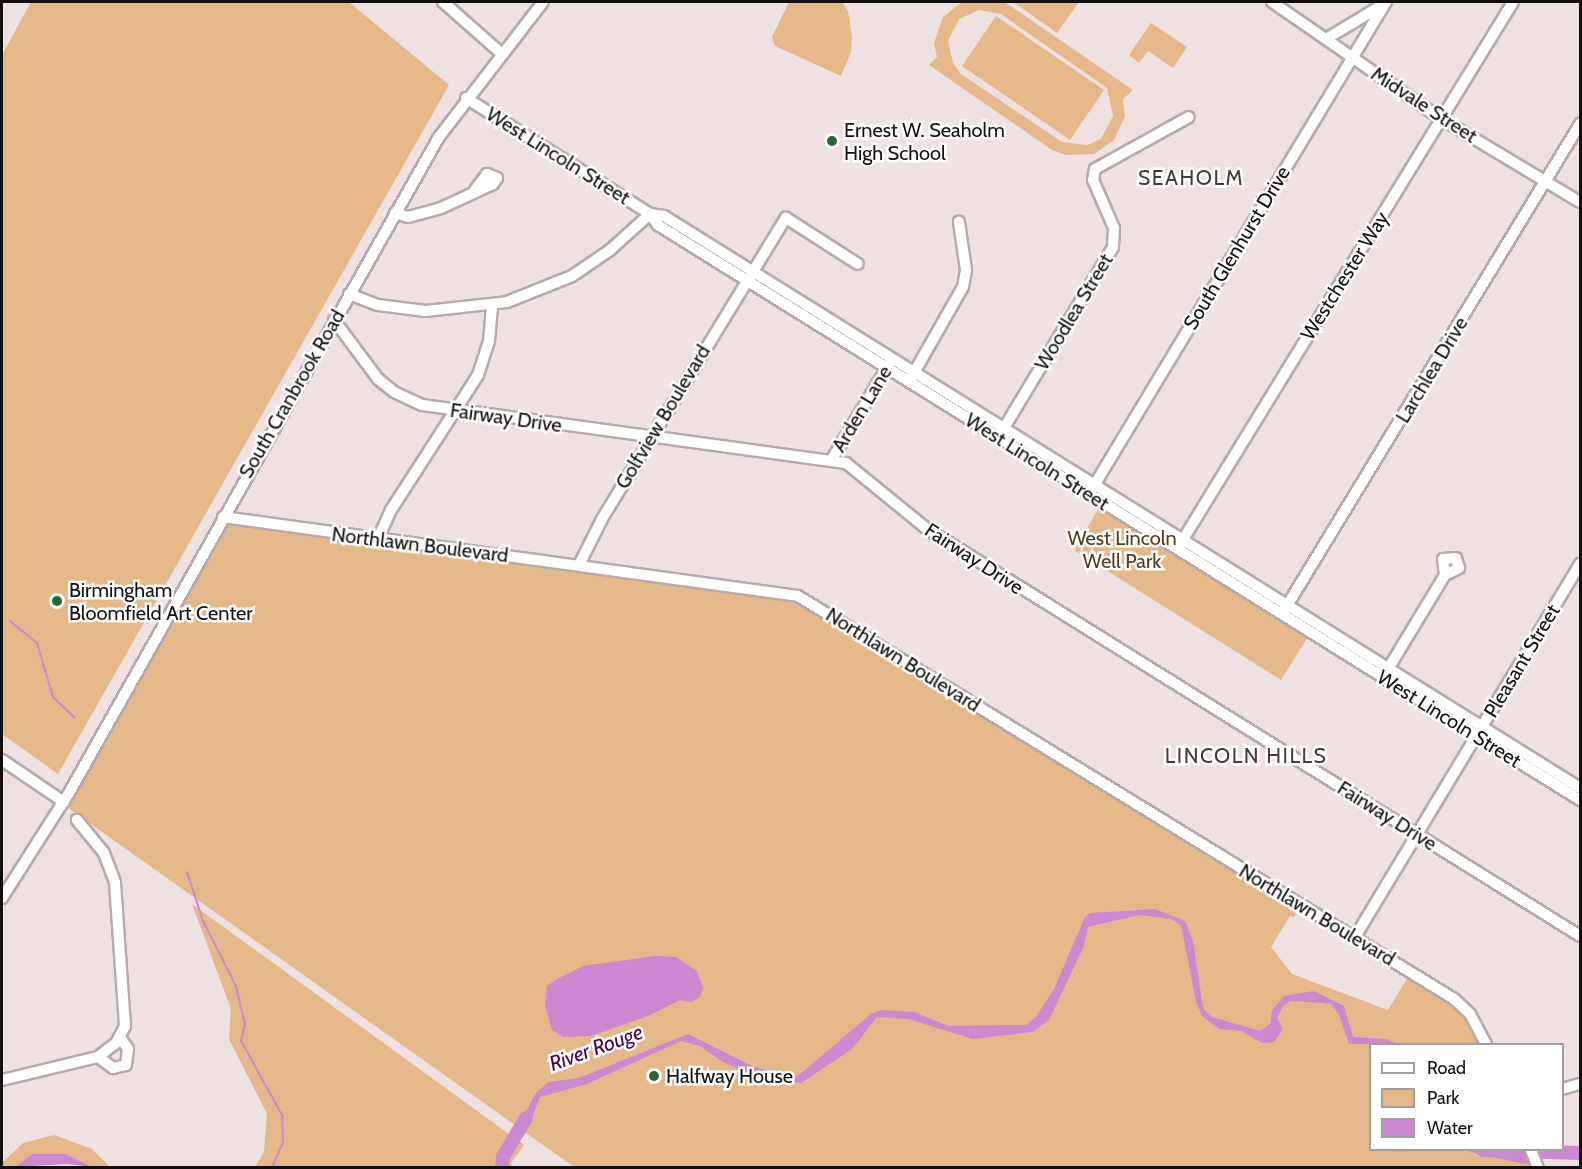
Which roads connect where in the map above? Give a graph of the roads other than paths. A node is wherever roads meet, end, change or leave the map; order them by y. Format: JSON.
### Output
{"nodes":[{"id":1,"x":443,"y":2,"type":"edge"},
{"id":2,"x":543,"y":2,"type":"edge"},
{"id":3,"x":1272,"y":2,"type":"edge"},
{"id":4,"x":1385,"y":2,"type":"edge"},
{"id":5,"x":1513,"y":2,"type":"edge"},
{"id":6,"x":1326,"y":39,"type":"junction"},
{"id":7,"x":502,"y":54,"type":"junction"},
{"id":8,"x":1353,"y":57,"type":"junction"},
{"id":9,"x":466,"y":98,"type":"junction"},
{"id":10,"x":1189,"y":117,"type":"dead end"},
{"id":11,"x":1440,"y":118,"type":"junction"},
{"id":12,"x":1581,"y":124,"type":"edge"},
{"id":13,"x":1546,"y":181,"type":"junction"},
{"id":14,"x":474,"y":191,"type":"dead end"},
{"id":15,"x":1581,"y":202,"type":"edge"},
{"id":16,"x":395,"y":213,"type":"junction"},
{"id":17,"x":650,"y":214,"type":"junction"},
{"id":18,"x":959,"y":222,"type":"dead end"},
{"id":19,"x":858,"y":264,"type":"dead end"},
{"id":20,"x":750,"y":276,"type":"junction"},
{"id":21,"x":349,"y":294,"type":"junction"},
{"id":22,"x":492,"y":306,"type":"junction"},
{"id":23,"x":334,"y":320,"type":"junction"},
{"id":24,"x":890,"y":363,"type":"junction"},
{"id":25,"x":911,"y":377,"type":"junction"},
{"id":26,"x":455,"y":412,"type":"junction"},
{"id":27,"x":1001,"y":433,"type":"junction"},
{"id":28,"x":654,"y":437,"type":"junction"},
{"id":29,"x":832,"y":459,"type":"junction"},
{"id":30,"x":1091,"y":490,"type":"junction"},
{"id":31,"x":223,"y":517,"type":"junction"},
{"id":32,"x":378,"y":539,"type":"junction"},
{"id":33,"x":1180,"y":544,"type":"junction"},
{"id":34,"x":1581,"y":564,"type":"edge"},
{"id":35,"x":579,"y":565,"type":"junction"},
{"id":36,"x":1444,"y":575,"type":"dead end"},
{"id":37,"x":1576,"y":579,"type":"edge"},
{"id":38,"x":1285,"y":610,"type":"junction"},
{"id":39,"x":1385,"y":673,"type":"junction"},
{"id":40,"x":1479,"y":732,"type":"junction"},
{"id":41,"x":2,"y":760,"type":"edge"},
{"id":42,"x":1581,"y":788,"type":"edge"},
{"id":43,"x":1581,"y":800,"type":"edge"},
{"id":44,"x":64,"y":802,"type":"junction"},
{"id":45,"x":77,"y":820,"type":"dead end"},
{"id":46,"x":1417,"y":834,"type":"junction"},
{"id":47,"x":2,"y":898,"type":"edge"},
{"id":48,"x":1581,"y":936,"type":"edge"},
{"id":49,"x":1355,"y":937,"type":"junction"},
{"id":50,"x":120,"y":1037,"type":"junction"},
{"id":51,"x":1486,"y":1043,"type":"edge"},
{"id":52,"x":98,"y":1057,"type":"junction"},
{"id":53,"x":2,"y":1080,"type":"edge"},
{"id":54,"x":1581,"y":1084,"type":"edge"},
{"id":55,"x":1564,"y":1089,"type":"edge"},
{"id":56,"x":1532,"y":1151,"type":"edge"},
{"id":57,"x":1538,"y":1167,"type":"edge"}],
"edges":[{"from":1,"to":7,"type":"street"},
{"from":2,"to":7,"type":"street","name":"South Cranbrook Road"},
{"from":3,"to":6,"type":"street","name":"Midvale Street"},
{"from":4,"to":6,"type":"street"},
{"from":4,"to":8,"type":"street","name":"South Glenhurst Drive"},
{"from":5,"to":11,"type":"street","name":"Westchester Way"},
{"from":6,"to":8,"type":"street","name":"Midvale Street"},
{"from":7,"to":9,"type":"street","name":"South Cranbrook Road"},
{"from":8,"to":11,"type":"street","name":"Midvale Street"},
{"from":8,"to":30,"type":"street","name":"South Glenhurst Drive"},
{"from":9,"to":16,"type":"street","name":"South Cranbrook Road"},
{"from":9,"to":17,"type":"street","name":"West Lincoln Street"},
{"from":10,"to":27,"type":"street","name":"Woodlea Street"},
{"from":11,"to":13,"type":"street","name":"Midvale Street"},
{"from":11,"to":33,"type":"street","name":"Westchester Way"},
{"from":12,"to":13,"type":"street","name":"Larchlea Drive"},
{"from":13,"to":15,"type":"street","name":"Midvale Street"},
{"from":13,"to":38,"type":"street","name":"Larchlea Drive"},
{"from":14,"to":16,"type":"street"},
{"from":16,"to":21,"type":"street","name":"South Cranbrook Road"},
{"from":17,"to":20,"type":"street","name":"West Lincoln Street"},
{"from":17,"to":22,"type":"street"},
{"from":18,"to":25,"type":"street","name":"Arden Lane"},
{"from":19,"to":20,"type":"street","name":"Golfview Boulevard"},
{"from":20,"to":24,"type":"street","name":"West Lincoln Street"},
{"from":20,"to":28,"type":"street","name":"Golfview Boulevard"},
{"from":21,"to":22,"type":"street"},
{"from":21,"to":23,"type":"street","name":"South Cranbrook Road"},
{"from":22,"to":26,"type":"street"},
{"from":23,"to":26,"type":"street","name":"Fairway Drive"},
{"from":23,"to":31,"type":"street","name":"South Cranbrook Road"},
{"from":24,"to":25,"type":"street","name":"West Lincoln Street"},
{"from":24,"to":29,"type":"street","name":"Arden Lane"},
{"from":25,"to":27,"type":"street","name":"West Lincoln Street"},
{"from":26,"to":28,"type":"street","name":"Fairway Drive"},
{"from":26,"to":32,"type":"street"},
{"from":27,"to":30,"type":"street","name":"West Lincoln Street"},
{"from":28,"to":29,"type":"street","name":"Fairway Drive"},
{"from":28,"to":35,"type":"street","name":"Golfview Boulevard"},
{"from":29,"to":46,"type":"street","name":"Fairway Drive"},
{"from":30,"to":33,"type":"street","name":"West Lincoln Street"},
{"from":31,"to":32,"type":"street","name":"Northlawn Boulevard"},
{"from":31,"to":44,"type":"street","name":"South Cranbrook Road"},
{"from":32,"to":35,"type":"street","name":"Northlawn Boulevard"},
{"from":33,"to":38,"type":"street","name":"West Lincoln Street"},
{"from":34,"to":37,"type":"street","name":"Pleasant Street"},
{"from":35,"to":49,"type":"street","name":"Northlawn Boulevard"},
{"from":36,"to":39,"type":"street"},
{"from":37,"to":40,"type":"street","name":"Pleasant Street"},
{"from":38,"to":39,"type":"street","name":"West Lincoln Street"},
{"from":39,"to":40,"type":"street","name":"West Lincoln Street"},
{"from":40,"to":42,"type":"street","name":"West Lincoln Street"},
{"from":40,"to":43,"type":"street","name":"West Lincoln Street"},
{"from":40,"to":46,"type":"street","name":"Pleasant Street"},
{"from":41,"to":44,"type":"street"},
{"from":44,"to":47,"type":"street","name":"South Cranbrook Road"},
{"from":45,"to":50,"type":"street"},
{"from":46,"to":48,"type":"street","name":"Fairway Drive"},
{"from":46,"to":49,"type":"street","name":"Pleasant Street"},
{"from":49,"to":51,"type":"street","name":"Northlawn Boulevard"},
{"from":50,"to":52,"type":"street"},
{"from":50,"to":52,"type":"street"},
{"from":52,"to":53,"type":"street"},
{"from":54,"to":55,"type":"street"},
{"from":56,"to":57,"type":"street"}]}
